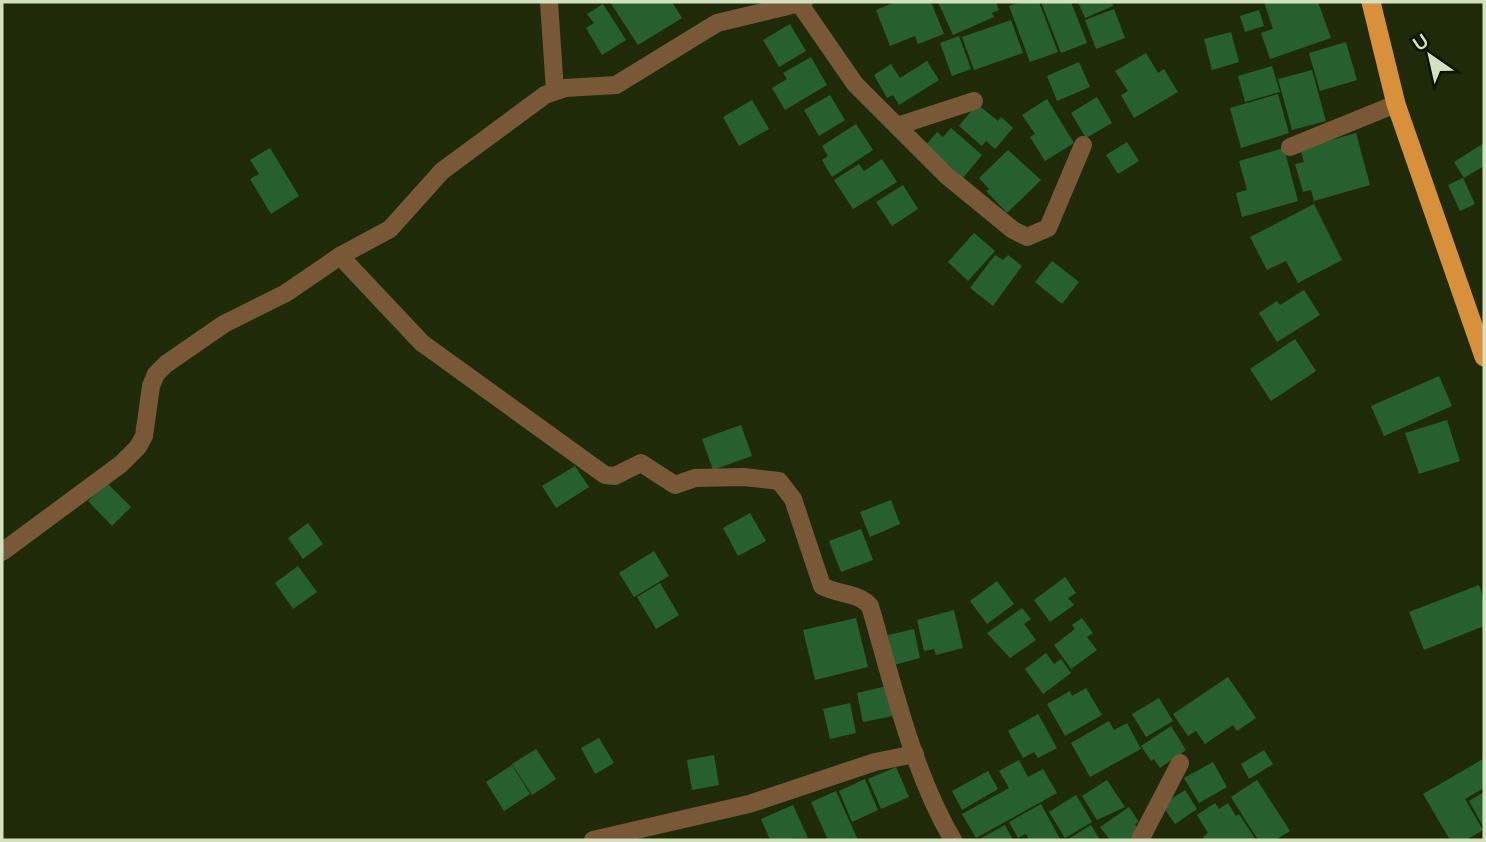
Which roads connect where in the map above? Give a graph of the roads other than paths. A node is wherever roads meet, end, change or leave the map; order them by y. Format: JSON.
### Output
{"nodes":[{"id":1,"x":549,"y":2,"type":"edge"},
{"id":2,"x":1371,"y":2,"type":"edge"},
{"id":3,"x":801,"y":3,"type":"edge"},
{"id":4,"x":555,"y":91,"type":"junction"},
{"id":5,"x":974,"y":101,"type":"dead end"},
{"id":6,"x":1396,"y":103,"type":"junction"},
{"id":7,"x":897,"y":126,"type":"junction"},
{"id":8,"x":1083,"y":145,"type":"dead end"},
{"id":9,"x":1290,"y":147,"type":"dead end"},
{"id":10,"x":340,"y":256,"type":"junction"},
{"id":11,"x":1484,"y":357,"type":"edge"},
{"id":12,"x":2,"y":552,"type":"edge"},
{"id":13,"x":915,"y":754,"type":"junction"},
{"id":14,"x":1180,"y":763,"type":"dead end"},
{"id":15,"x":638,"y":836,"type":"edge"},
{"id":16,"x":593,"y":840,"type":"edge"},
{"id":17,"x":953,"y":840,"type":"edge"},
{"id":18,"x":1140,"y":840,"type":"edge"}],
"edges":[{"from":1,"to":4,"type":"street"},
{"from":2,"to":6,"type":"highway"},
{"from":3,"to":4,"type":"street"},
{"from":3,"to":7,"type":"street"},
{"from":4,"to":10,"type":"street"},
{"from":5,"to":7,"type":"street"},
{"from":6,"to":9,"type":"street"},
{"from":6,"to":11,"type":"highway"},
{"from":7,"to":8,"type":"street"},
{"from":10,"to":12,"type":"street"},
{"from":10,"to":13,"type":"street"},
{"from":13,"to":15,"type":"street"},
{"from":13,"to":17,"type":"street"},
{"from":14,"to":18,"type":"street"},
{"from":15,"to":16,"type":"street"}]}
